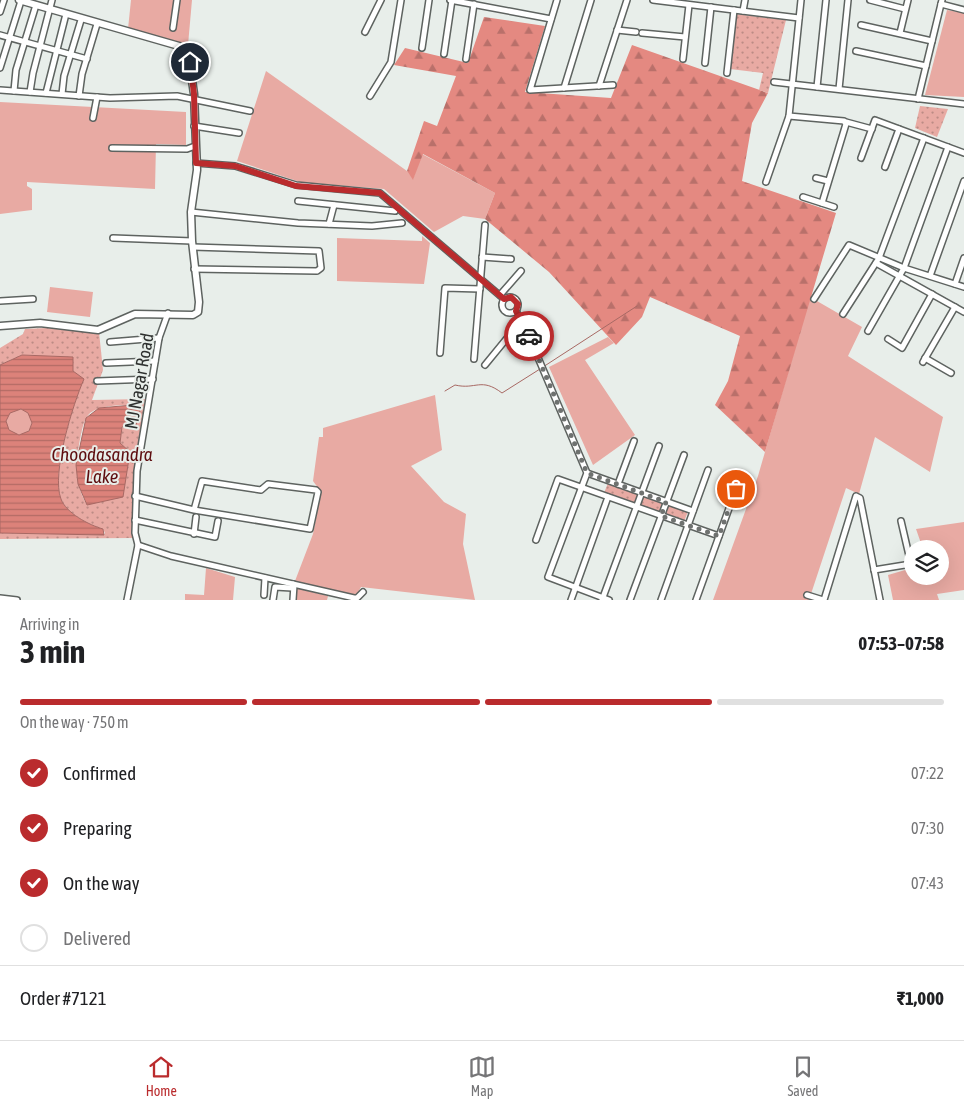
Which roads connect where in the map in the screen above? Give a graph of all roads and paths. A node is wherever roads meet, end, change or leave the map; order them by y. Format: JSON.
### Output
{"nodes":[{"id":1,"x":4,"y":0,"type":"edge"},
{"id":2,"x":20,"y":0,"type":"edge"},
{"id":3,"x":52,"y":0,"type":"edge"},
{"id":4,"x":177,"y":0,"type":"edge"},
{"id":5,"x":381,"y":0,"type":"edge"},
{"id":6,"x":400,"y":0,"type":"edge"},
{"id":7,"x":429,"y":0,"type":"edge"},
{"id":8,"x":451,"y":0,"type":"edge"},
{"id":9,"x":557,"y":0,"type":"edge"},
{"id":10,"x":591,"y":0,"type":"edge"},
{"id":11,"x":619,"y":0,"type":"edge"},
{"id":12,"x":653,"y":0,"type":"edge"},
{"id":13,"x":745,"y":0,"type":"edge"},
{"id":14,"x":801,"y":0,"type":"edge"},
{"id":15,"x":826,"y":0,"type":"edge"},
{"id":16,"x":848,"y":0,"type":"edge"},
{"id":17,"x":870,"y":0,"type":"edge"},
{"id":18,"x":908,"y":0,"type":"edge"},
{"id":19,"x":627,"y":1,"type":"edge"},
{"id":20,"x":941,"y":2,"type":"edge"},
{"id":21,"x":474,"y":4,"type":"junction"},
{"id":22,"x":36,"y":5,"type":"junction"},
{"id":23,"x":689,"y":5,"type":"junction"},
{"id":24,"x":711,"y":7,"type":"junction"},
{"id":25,"x":905,"y":9,"type":"junction"},
{"id":26,"x":51,"y":10,"type":"junction"},
{"id":27,"x":734,"y":10,"type":"junction"},
{"id":28,"x":964,"y":10,"type":"edge"},
{"id":29,"x":743,"y":11,"type":"junction"},
{"id":30,"x":0,"y":12,"type":"edge"},
{"id":31,"x":66,"y":14,"type":"junction"},
{"id":32,"x":799,"y":18,"type":"junction"},
{"id":33,"x":551,"y":19,"type":"junction"},
{"id":34,"x":81,"y":20,"type":"junction"},
{"id":35,"x":97,"y":24,"type":"junction"},
{"id":36,"x":861,"y":25,"type":"dead end"},
{"id":37,"x":174,"y":28,"type":"dead end"},
{"id":38,"x":617,"y":30,"type":"junction"},
{"id":39,"x":364,"y":32,"type":"dead end"},
{"id":40,"x":900,"y":34,"type":"junction"},
{"id":41,"x":0,"y":35,"type":"edge"},
{"id":42,"x":685,"y":37,"type":"junction"},
{"id":43,"x":9,"y":38,"type":"junction"},
{"id":44,"x":932,"y":41,"type":"junction"},
{"id":45,"x":24,"y":42,"type":"junction"},
{"id":46,"x":41,"y":47,"type":"junction"},
{"id":47,"x":422,"y":48,"type":"dead end"},
{"id":48,"x":856,"y":51,"type":"dead end"},
{"id":49,"x":57,"y":52,"type":"junction"},
{"id":50,"x":444,"y":54,"type":"dead end"},
{"id":51,"x":71,"y":55,"type":"junction"},
{"id":52,"x":86,"y":59,"type":"junction"},
{"id":53,"x":466,"y":59,"type":"dead end"},
{"id":54,"x":683,"y":59,"type":"dead end"},
{"id":55,"x":705,"y":64,"type":"dead end"},
{"id":56,"x":926,"y":66,"type":"junction"},
{"id":57,"x":0,"y":68,"type":"edge"},
{"id":58,"x":727,"y":73,"type":"dead end"},
{"id":59,"x":774,"y":82,"type":"dead end"},
{"id":60,"x":792,"y":84,"type":"junction"},
{"id":61,"x":613,"y":85,"type":"dead end"},
{"id":62,"x":599,"y":86,"type":"junction"},
{"id":63,"x":817,"y":87,"type":"junction"},
{"id":64,"x":564,"y":88,"type":"junction"},
{"id":65,"x":839,"y":89,"type":"junction"},
{"id":66,"x":0,"y":90,"type":"edge"},
{"id":67,"x":14,"y":91,"type":"junction"},
{"id":68,"x":30,"y":92,"type":"junction"},
{"id":69,"x":46,"y":93,"type":"junction"},
{"id":70,"x":62,"y":94,"type":"junction"},
{"id":71,"x":79,"y":96,"type":"junction"},
{"id":72,"x":370,"y":96,"type":"dead end"},
{"id":73,"x":97,"y":97,"type":"junction"},
{"id":74,"x":193,"y":98,"type":"junction"},
{"id":75,"x":918,"y":98,"type":"junction"},
{"id":76,"x":964,"y":104,"type":"edge"},
{"id":77,"x":250,"y":111,"type":"dead end"},
{"id":78,"x":789,"y":116,"type":"junction"},
{"id":79,"x":93,"y":118,"type":"dead end"},
{"id":80,"x":846,"y":122,"type":"junction"},
{"id":81,"x":194,"y":126,"type":"junction"},
{"id":82,"x":872,"y":129,"type":"junction"},
{"id":83,"x":900,"y":129,"type":"junction"},
{"id":84,"x":239,"y":132,"type":"dead end"},
{"id":85,"x":924,"y":138,"type":"junction"},
{"id":86,"x":195,"y":146,"type":"junction"},
{"id":87,"x":948,"y":147,"type":"junction"},
{"id":88,"x":112,"y":148,"type":"dead end"},
{"id":89,"x":964,"y":153,"type":"edge"},
{"id":90,"x":861,"y":158,"type":"dead end"},
{"id":91,"x":196,"y":163,"type":"junction"},
{"id":92,"x":885,"y":168,"type":"dead end"},
{"id":93,"x":816,"y":178,"type":"dead end"},
{"id":94,"x":828,"y":181,"type":"junction"},
{"id":95,"x":964,"y":181,"type":"edge"},
{"id":96,"x":766,"y":182,"type":"dead end"},
{"id":97,"x":803,"y":197,"type":"dead end"},
{"id":98,"x":298,"y":201,"type":"dead end"},
{"id":99,"x":822,"y":203,"type":"junction"},
{"id":100,"x":334,"y":205,"type":"junction"},
{"id":101,"x":834,"y":207,"type":"dead end"},
{"id":102,"x":395,"y":211,"type":"dead end"},
{"id":103,"x":191,"y":212,"type":"junction"},
{"id":104,"x":402,"y":223,"type":"dead end"},
{"id":105,"x":330,"y":224,"type":"junction"},
{"id":106,"x":485,"y":226,"type":"dead end"},
{"id":107,"x":113,"y":238,"type":"dead end"},
{"id":108,"x":192,"y":244,"type":"junction"},
{"id":109,"x":482,"y":257,"type":"junction"},
{"id":110,"x":964,"y":258,"type":"edge"},
{"id":111,"x":511,"y":259,"type":"dead end"},
{"id":112,"x":878,"y":260,"type":"junction"},
{"id":113,"x":904,"y":268,"type":"junction"},
{"id":114,"x":194,"y":269,"type":"junction"},
{"id":115,"x":521,"y":271,"type":"dead end"},
{"id":116,"x":900,"y":276,"type":"junction"},
{"id":117,"x":930,"y":276,"type":"junction"},
{"id":118,"x":480,"y":279,"type":"junction"},
{"id":119,"x":955,"y":284,"type":"junction"},
{"id":120,"x":964,"y":287,"type":"edge"},
{"id":121,"x":480,"y":289,"type":"junction"},
{"id":122,"x":932,"y":294,"type":"junction"},
{"id":123,"x":502,"y":297,"type":"junction"},
{"id":124,"x":34,"y":299,"type":"dead end"},
{"id":125,"x":814,"y":299,"type":"dead end"},
{"id":126,"x":0,"y":301,"type":"edge"},
{"id":127,"x":956,"y":307,"type":"junction"},
{"id":128,"x":516,"y":311,"type":"junction"},
{"id":129,"x":964,"y":312,"type":"edge"},
{"id":130,"x":168,"y":313,"type":"junction"},
{"id":131,"x":843,"y":314,"type":"dead end"},
{"id":132,"x":522,"y":321,"type":"junction"},
{"id":133,"x":0,"y":326,"type":"edge"},
{"id":134,"x":868,"y":331,"type":"dead end"},
{"id":135,"x":159,"y":338,"type":"junction"},
{"id":136,"x":888,"y":339,"type":"dead end"},
{"id":137,"x":110,"y":342,"type":"dead end"},
{"id":138,"x":440,"y":353,"type":"dead end"},
{"id":139,"x":474,"y":359,"type":"dead end"},
{"id":140,"x":155,"y":360,"type":"junction"},
{"id":141,"x":106,"y":363,"type":"dead end"},
{"id":142,"x":485,"y":366,"type":"dead end"},
{"id":143,"x":951,"y":373,"type":"dead end"},
{"id":144,"x":153,"y":379,"type":"junction"},
{"id":145,"x":97,"y":381,"type":"dead end"},
{"id":146,"x":634,"y":441,"type":"dead end"},
{"id":147,"x":659,"y":446,"type":"dead end"},
{"id":148,"x":684,"y":455,"type":"dead end"},
{"id":149,"x":708,"y":470,"type":"dead end"},
{"id":150,"x":587,"y":473,"type":"junction"},
{"id":151,"x":618,"y":484,"type":"junction"},
{"id":152,"x":582,"y":488,"type":"junction"},
{"id":153,"x":736,"y":489,"type":"dead end"},
{"id":154,"x":642,"y":493,"type":"junction"},
{"id":155,"x":136,"y":496,"type":"junction"},
{"id":156,"x":608,"y":497,"type":"junction"},
{"id":157,"x":666,"y":502,"type":"junction"},
{"id":158,"x":636,"y":507,"type":"junction"},
{"id":159,"x":194,"y":510,"type":"junction"},
{"id":160,"x":693,"y":511,"type":"junction"},
{"id":161,"x":661,"y":516,"type":"junction"},
{"id":162,"x":196,"y":518,"type":"dead end"},
{"id":163,"x":135,"y":520,"type":"junction"},
{"id":164,"x":218,"y":521,"type":"dead end"},
{"id":165,"x":901,"y":521,"type":"dead end"},
{"id":166,"x":688,"y":525,"type":"junction"},
{"id":167,"x":194,"y":534,"type":"junction"},
{"id":168,"x":719,"y":536,"type":"junction"},
{"id":169,"x":536,"y":540,"type":"dead end"},
{"id":170,"x":138,"y":545,"type":"junction"},
{"id":171,"x":874,"y":570,"type":"junction"},
{"id":172,"x":265,"y":578,"type":"junction"},
{"id":173,"x":293,"y":586,"type":"junction"},
{"id":174,"x":576,"y":588,"type":"junction"},
{"id":175,"x":362,"y":592,"type":"dead end"},
{"id":176,"x":264,"y":595,"type":"dead end"},
{"id":177,"x":807,"y":595,"type":"dead end"},
{"id":178,"x":1,"y":599,"type":"edge"},
{"id":179,"x":602,"y":599,"type":"edge"},
{"id":180,"x":17,"y":600,"type":"edge"},
{"id":181,"x":127,"y":600,"type":"edge"},
{"id":182,"x":273,"y":600,"type":"edge"},
{"id":183,"x":293,"y":600,"type":"edge"},
{"id":184,"x":571,"y":600,"type":"edge"},
{"id":185,"x":609,"y":600,"type":"edge"},
{"id":186,"x":630,"y":600,"type":"edge"},
{"id":187,"x":661,"y":600,"type":"edge"},
{"id":188,"x":696,"y":600,"type":"edge"},
{"id":189,"x":824,"y":600,"type":"edge"},
{"id":190,"x":880,"y":600,"type":"edge"}],
"edges":[{"from":1,"to":30,"type":"street"},
{"from":2,"to":22,"type":"street"},
{"from":2,"to":43,"type":"street"},
{"from":3,"to":26,"type":"street"},
{"from":4,"to":37,"type":"street"},
{"from":5,"to":39,"type":"street"},
{"from":6,"to":72,"type":"street"},
{"from":7,"to":47,"type":"street"},
{"from":8,"to":21,"type":"street"},
{"from":8,"to":50,"type":"street"},
{"from":9,"to":33,"type":"street"},
{"from":10,"to":64,"type":"street"},
{"from":11,"to":19,"type":"street"},
{"from":12,"to":23,"type":"street"},
{"from":13,"to":29,"type":"street"},
{"from":14,"to":32,"type":"street"},
{"from":15,"to":63,"type":"street"},
{"from":16,"to":65,"type":"street"},
{"from":17,"to":25,"type":"street"},
{"from":18,"to":25,"type":"street"},
{"from":19,"to":38,"type":"street"},
{"from":20,"to":28,"type":"street"},
{"from":20,"to":44,"type":"street"},
{"from":21,"to":33,"type":"street"},
{"from":21,"to":53,"type":"street"},
{"from":22,"to":26,"type":"street"},
{"from":22,"to":45,"type":"street"},
{"from":23,"to":24,"type":"street"},
{"from":23,"to":42,"type":"street"},
{"from":24,"to":27,"type":"street"},
{"from":24,"to":55,"type":"street"},
{"from":25,"to":40,"type":"street"},
{"from":26,"to":31,"type":"street"},
{"from":26,"to":46,"type":"street"},
{"from":27,"to":29,"type":"street"},
{"from":27,"to":58,"type":"street"},
{"from":29,"to":32,"type":"street"},
{"from":31,"to":34,"type":"street"},
{"from":31,"to":49,"type":"street"},
{"from":32,"to":60,"type":"street"},
{"from":33,"to":64,"type":"street"},
{"from":34,"to":35,"type":"street"},
{"from":34,"to":51,"type":"street"},
{"from":35,"to":52,"type":"street"},
{"from":35,"to":74,"type":"street"},
{"from":36,"to":40,"type":"street"},
{"from":38,"to":42,"type":"street"},
{"from":38,"to":62,"type":"street"},
{"from":40,"to":44,"type":"street"},
{"from":41,"to":43,"type":"street"},
{"from":42,"to":54,"type":"street"},
{"from":43,"to":45,"type":"street"},
{"from":43,"to":57,"type":"street"},
{"from":44,"to":56,"type":"street"},
{"from":45,"to":46,"type":"street"},
{"from":45,"to":67,"type":"street"},
{"from":46,"to":49,"type":"street"},
{"from":46,"to":68,"type":"street"},
{"from":48,"to":56,"type":"street"},
{"from":49,"to":51,"type":"street"},
{"from":49,"to":69,"type":"street"},
{"from":51,"to":52,"type":"street"},
{"from":51,"to":70,"type":"street"},
{"from":52,"to":71,"type":"street"},
{"from":56,"to":75,"type":"street"},
{"from":59,"to":60,"type":"street"},
{"from":60,"to":63,"type":"street"},
{"from":60,"to":78,"type":"street"},
{"from":61,"to":62,"type":"street"},
{"from":62,"to":64,"type":"street"},
{"from":63,"to":65,"type":"street"},
{"from":65,"to":75,"type":"street"},
{"from":66,"to":67,"type":"street"},
{"from":67,"to":68,"type":"street"},
{"from":68,"to":69,"type":"street"},
{"from":69,"to":70,"type":"street"},
{"from":70,"to":71,"type":"street"},
{"from":71,"to":73,"type":"street"},
{"from":73,"to":74,"type":"street"},
{"from":73,"to":79,"type":"street"},
{"from":74,"to":77,"type":"street"},
{"from":74,"to":81,"type":"street"},
{"from":75,"to":76,"type":"street"},
{"from":78,"to":80,"type":"street"},
{"from":78,"to":96,"type":"street"},
{"from":80,"to":82,"type":"street"},
{"from":80,"to":94,"type":"street"},
{"from":81,"to":84,"type":"street"},
{"from":81,"to":86,"type":"street"},
{"from":82,"to":83,"type":"street"},
{"from":82,"to":90,"type":"street"},
{"from":83,"to":85,"type":"street"},
{"from":83,"to":92,"type":"street"},
{"from":85,"to":87,"type":"street"},
{"from":85,"to":112,"type":"street"},
{"from":86,"to":88,"type":"street"},
{"from":86,"to":91,"type":"street"},
{"from":87,"to":89,"type":"street"},
{"from":87,"to":113,"type":"street"},
{"from":91,"to":103,"type":"street"},
{"from":91,"to":118,"type":"street"},
{"from":93,"to":94,"type":"street"},
{"from":94,"to":99,"type":"street"},
{"from":95,"to":117,"type":"street"},
{"from":97,"to":99,"type":"street"},
{"from":98,"to":100,"type":"street"},
{"from":99,"to":101,"type":"street"},
{"from":100,"to":102,"type":"street"},
{"from":100,"to":105,"type":"street"},
{"from":103,"to":105,"type":"street"},
{"from":103,"to":108,"type":"street"},
{"from":104,"to":105,"type":"street"},
{"from":106,"to":109,"type":"street"},
{"from":107,"to":108,"type":"street"},
{"from":108,"to":114,"type":"street"},
{"from":108,"to":114,"type":"street"},
{"from":109,"to":111,"type":"street"},
{"from":109,"to":118,"type":"street"},
{"from":110,"to":119,"type":"street"},
{"from":112,"to":113,"type":"street"},
{"from":112,"to":116,"type":"street"},
{"from":112,"to":125,"type":"street"},
{"from":112,"to":131,"type":"street"},
{"from":113,"to":116,"type":"street"},
{"from":113,"to":117,"type":"street"},
{"from":114,"to":130,"type":"street"},
{"from":115,"to":123,"type":"street"},
{"from":116,"to":122,"type":"street"},
{"from":116,"to":134,"type":"street"},
{"from":117,"to":119,"type":"street"},
{"from":118,"to":121,"type":"street"},
{"from":118,"to":123,"type":"street"},
{"from":119,"to":120,"type":"street"},
{"from":121,"to":138,"type":"street"},
{"from":121,"to":139,"type":"street"},
{"from":122,"to":127,"type":"street"},
{"from":122,"to":136,"type":"street"},
{"from":123,"to":128,"type":"street"},
{"from":123,"to":128,"type":"street"},
{"from":124,"to":126,"type":"street"},
{"from":127,"to":129,"type":"street"},
{"from":127,"to":143,"type":"street"},
{"from":128,"to":132,"type":"street"},
{"from":130,"to":133,"type":"street"},
{"from":130,"to":135,"type":"street","name":"MJ Nagar Road"},
{"from":132,"to":142,"type":"street"},
{"from":132,"to":150,"type":"street"},
{"from":135,"to":137,"type":"street"},
{"from":135,"to":140,"type":"street","name":"MJ Nagar Road"},
{"from":140,"to":141,"type":"street"},
{"from":140,"to":144,"type":"street","name":"MJ Nagar Road"},
{"from":144,"to":145,"type":"street"},
{"from":144,"to":155,"type":"street","name":"MJ Nagar Road"},
{"from":146,"to":151,"type":"street"},
{"from":147,"to":154,"type":"street"},
{"from":148,"to":157,"type":"street"},
{"from":149,"to":160,"type":"street"},
{"from":150,"to":151,"type":"street"},
{"from":150,"to":152,"type":"street"},
{"from":151,"to":154,"type":"street"},
{"from":152,"to":156,"type":"street"},
{"from":152,"to":169,"type":"street"},
{"from":152,"to":174,"type":"street"},
{"from":153,"to":168,"type":"street"},
{"from":154,"to":157,"type":"street"},
{"from":154,"to":158,"type":"street"},
{"from":155,"to":159,"type":"street"},
{"from":155,"to":163,"type":"street","name":"MJ Nagar Road"},
{"from":156,"to":158,"type":"street"},
{"from":156,"to":174,"type":"street"},
{"from":157,"to":160,"type":"street"},
{"from":157,"to":161,"type":"street"},
{"from":158,"to":161,"type":"street"},
{"from":158,"to":179,"type":"street"},
{"from":159,"to":159,"type":"street"},
{"from":160,"to":166,"type":"street"},
{"from":161,"to":166,"type":"street"},
{"from":161,"to":186,"type":"street"},
{"from":162,"to":167,"type":"street"},
{"from":163,"to":167,"type":"street"},
{"from":163,"to":170,"type":"street","name":"MJ Nagar Road"},
{"from":164,"to":167,"type":"street"},
{"from":165,"to":171,"type":"street"},
{"from":166,"to":168,"type":"street"},
{"from":166,"to":187,"type":"street"},
{"from":168,"to":188,"type":"street"},
{"from":170,"to":172,"type":"street"},
{"from":170,"to":181,"type":"street","name":"MJ Nagar Road"},
{"from":171,"to":189,"type":"street"},
{"from":171,"to":190,"type":"street"},
{"from":172,"to":173,"type":"street"},
{"from":172,"to":176,"type":"street"},
{"from":173,"to":175,"type":"street"},
{"from":173,"to":182,"type":"street"},
{"from":173,"to":183,"type":"street"},
{"from":174,"to":179,"type":"street"},
{"from":174,"to":184,"type":"street"},
{"from":177,"to":189,"type":"street"},
{"from":178,"to":180,"type":"street"},
{"from":179,"to":185,"type":"street"}]}
